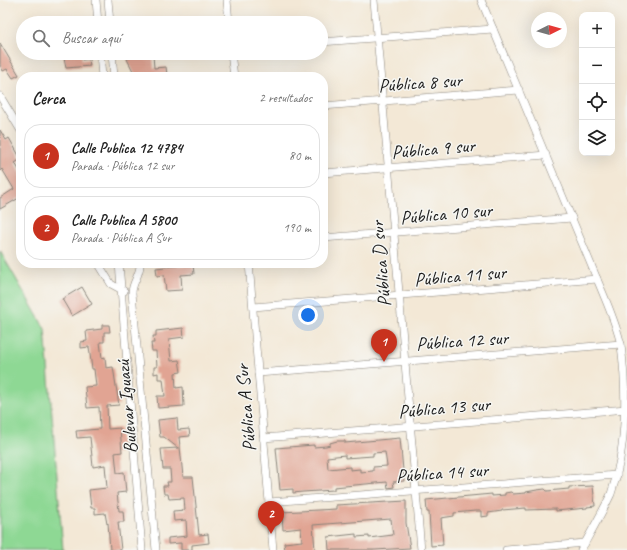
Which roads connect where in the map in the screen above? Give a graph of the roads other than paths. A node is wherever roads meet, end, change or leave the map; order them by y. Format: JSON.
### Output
{"nodes":[{"id":1,"x":96,"y":0,"type":"edge"},
{"id":2,"x":108,"y":0,"type":"edge"},
{"id":3,"x":227,"y":0,"type":"edge"},
{"id":4,"x":374,"y":0,"type":"edge"},
{"id":5,"x":481,"y":0,"type":"edge"},
{"id":6,"x":97,"y":16,"type":"edge"},
{"id":7,"x":109,"y":16,"type":"edge"},
{"id":8,"x":228,"y":16,"type":"edge"},
{"id":9,"x":493,"y":29,"type":"junction"},
{"id":10,"x":378,"y":38,"type":"junction"},
{"id":11,"x":328,"y":42,"type":"edge"},
{"id":12,"x":101,"y":60,"type":"edge"},
{"id":13,"x":113,"y":60,"type":"edge"},
{"id":14,"x":232,"y":60,"type":"edge"},
{"id":15,"x":102,"y":72,"type":"edge"},
{"id":16,"x":114,"y":72,"type":"edge"},
{"id":17,"x":233,"y":72,"type":"edge"},
{"id":18,"x":519,"y":90,"type":"junction"},
{"id":19,"x":0,"y":96,"type":"edge"},
{"id":20,"x":382,"y":101,"type":"junction"},
{"id":21,"x":328,"y":106,"type":"edge"},
{"id":22,"x":16,"y":123,"type":"edge"},
{"id":23,"x":546,"y":155,"type":"junction"},
{"id":24,"x":388,"y":168,"type":"junction"},
{"id":25,"x":328,"y":173,"type":"edge"},
{"id":26,"x":572,"y":218,"type":"junction"},
{"id":27,"x":394,"y":233,"type":"junction"},
{"id":28,"x":328,"y":238,"type":"edge"},
{"id":29,"x":101,"y":268,"type":"edge"},
{"id":30,"x":120,"y":268,"type":"edge"},
{"id":31,"x":140,"y":268,"type":"edge"},
{"id":32,"x":249,"y":268,"type":"edge"},
{"id":33,"x":597,"y":279,"type":"junction"},
{"id":34,"x":122,"y":290,"type":"junction"},
{"id":35,"x":132,"y":293,"type":"junction"},
{"id":36,"x":399,"y":296,"type":"junction"},
{"id":37,"x":253,"y":307,"type":"junction"},
{"id":38,"x":621,"y":344,"type":"junction"},
{"id":39,"x":405,"y":360,"type":"junction"},
{"id":40,"x":258,"y":373,"type":"junction"},
{"id":41,"x":627,"y":409,"type":"edge"},
{"id":42,"x":410,"y":426,"type":"junction"},
{"id":43,"x":263,"y":438,"type":"junction"},
{"id":44,"x":148,"y":473,"type":"junction"},
{"id":45,"x":136,"y":474,"type":"junction"},
{"id":46,"x":618,"y":475,"type":"junction"},
{"id":47,"x":415,"y":490,"type":"junction"},
{"id":48,"x":268,"y":502,"type":"junction"},
{"id":49,"x":585,"y":543,"type":"junction"},
{"id":50,"x":142,"y":550,"type":"edge"},
{"id":51,"x":156,"y":550,"type":"edge"},
{"id":52,"x":273,"y":550,"type":"edge"},
{"id":53,"x":421,"y":550,"type":"edge"},
{"id":54,"x":506,"y":550,"type":"edge"},
{"id":55,"x":581,"y":550,"type":"edge"}],
"edges":[{"from":1,"to":6,"type":"street"},
{"from":2,"to":7,"type":"street"},
{"from":3,"to":8,"type":"street"},
{"from":4,"to":10,"type":"street","name":"Pública D sur"},
{"from":5,"to":9,"type":"street"},
{"from":9,"to":10,"type":"street"},
{"from":9,"to":18,"type":"street"},
{"from":10,"to":11,"type":"street"},
{"from":10,"to":20,"type":"street","name":"Pública D sur"},
{"from":12,"to":15,"type":"street"},
{"from":13,"to":16,"type":"street"},
{"from":14,"to":17,"type":"street"},
{"from":18,"to":20,"type":"street","name":"Pública 8 sur"},
{"from":18,"to":23,"type":"street"},
{"from":19,"to":22,"type":"street"},
{"from":20,"to":21,"type":"street","name":"Pública 8 sur"},
{"from":20,"to":24,"type":"street","name":"Pública D sur"},
{"from":23,"to":24,"type":"street","name":"Pública 9 sur"},
{"from":23,"to":26,"type":"street"},
{"from":24,"to":25,"type":"street","name":"Pública 9 sur"},
{"from":24,"to":27,"type":"street","name":"Pública D sur"},
{"from":26,"to":27,"type":"street","name":"Pública 10 sur"},
{"from":26,"to":33,"type":"street"},
{"from":27,"to":28,"type":"street","name":"Pública 10 sur"},
{"from":27,"to":36,"type":"street","name":"Pública D sur"},
{"from":29,"to":34,"type":"street"},
{"from":30,"to":34,"type":"street","name":"Bulevar Iguazú"},
{"from":31,"to":35,"type":"street","name":"Bulevar Iguazú"},
{"from":32,"to":37,"type":"street","name":"Pública A Sur"},
{"from":33,"to":36,"type":"street","name":"Pública 11 sur"},
{"from":33,"to":38,"type":"street"},
{"from":34,"to":35,"type":"street"},
{"from":34,"to":45,"type":"street","name":"Bulevar Iguazú"},
{"from":35,"to":44,"type":"street","name":"Bulevar Iguazú"},
{"from":36,"to":37,"type":"street","name":"Pública 11 sur"},
{"from":36,"to":39,"type":"street","name":"Pública D sur"},
{"from":37,"to":40,"type":"street","name":"Pública A Sur"},
{"from":38,"to":39,"type":"street","name":"Pública 12 sur"},
{"from":38,"to":41,"type":"street"},
{"from":39,"to":40,"type":"street","name":"Pública 12 sur"},
{"from":39,"to":42,"type":"street","name":"Pública D sur"},
{"from":40,"to":43,"type":"street","name":"Pública A Sur"},
{"from":41,"to":42,"type":"street","name":"Pública 13 sur"},
{"from":41,"to":46,"type":"street"},
{"from":42,"to":43,"type":"street","name":"Pública 13 sur"},
{"from":42,"to":47,"type":"street","name":"Pública D sur"},
{"from":43,"to":48,"type":"street","name":"Pública A Sur"},
{"from":44,"to":45,"type":"street"},
{"from":44,"to":51,"type":"street","name":"Bulevar Iguazú"},
{"from":45,"to":50,"type":"street","name":"Bulevar Iguazú"},
{"from":46,"to":47,"type":"street","name":"Pública 14 sur"},
{"from":46,"to":49,"type":"street"},
{"from":47,"to":48,"type":"street","name":"Pública 14 sur"},
{"from":47,"to":53,"type":"street","name":"Pública D sur"},
{"from":48,"to":52,"type":"street","name":"Pública A Sur"},
{"from":49,"to":54,"type":"street"},
{"from":49,"to":55,"type":"street"}]}
